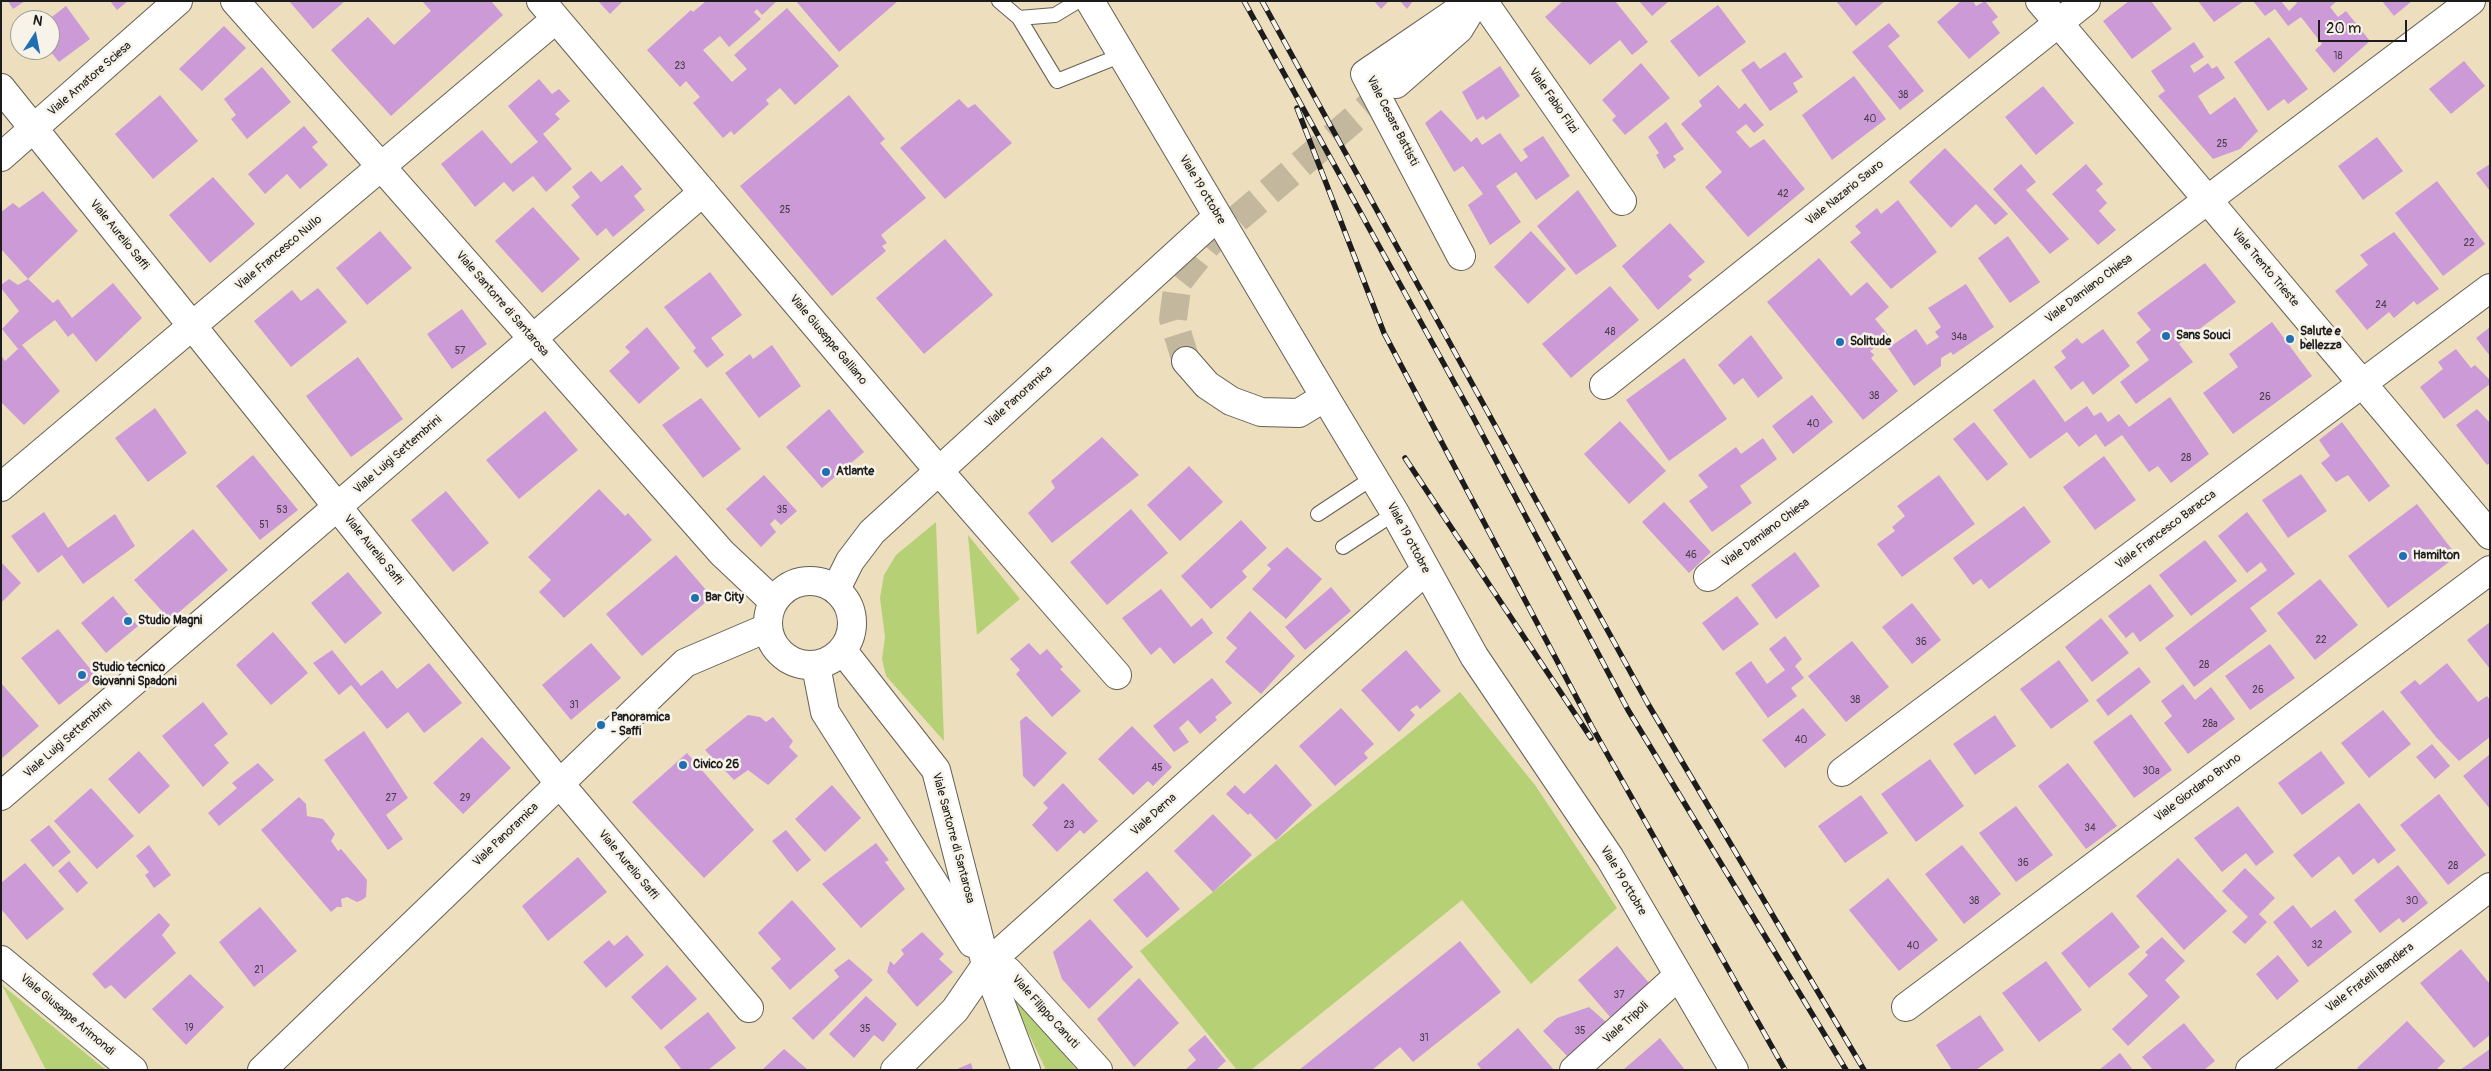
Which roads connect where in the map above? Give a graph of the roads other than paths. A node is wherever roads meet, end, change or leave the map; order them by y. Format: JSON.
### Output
{"nodes":[{"id":1,"x":178,"y":1,"type":"edge"},
{"id":2,"x":235,"y":1,"type":"edge"},
{"id":3,"x":999,"y":1,"type":"edge"},
{"id":4,"x":1078,"y":1,"type":"edge"},
{"id":5,"x":1090,"y":1,"type":"edge"},
{"id":6,"x":1472,"y":1,"type":"edge"},
{"id":7,"x":1476,"y":1,"type":"edge"},
{"id":8,"x":1483,"y":1,"type":"edge"},
{"id":9,"x":2040,"y":1,"type":"edge"},
{"id":10,"x":2086,"y":1,"type":"edge"},
{"id":11,"x":2471,"y":1,"type":"edge"},
{"id":12,"x":549,"y":10,"type":"edge"},
{"id":13,"x":1019,"y":18,"type":"junction"},
{"id":14,"x":2058,"y":23,"type":"junction"},
{"id":15,"x":1122,"y":55,"type":"junction"},
{"id":16,"x":1396,"y":84,"type":"tunnel mouth"},
{"id":17,"x":1,"y":88,"type":"edge"},
{"id":18,"x":34,"y":129,"type":"junction"},
{"id":19,"x":1,"y":158,"type":"edge"},
{"id":20,"x":381,"y":167,"type":"junction"},
{"id":21,"x":703,"y":192,"type":"junction"},
{"id":22,"x":2207,"y":200,"type":"junction"},
{"id":23,"x":1622,"y":201,"type":"dead end"},
{"id":24,"x":1217,"y":217,"type":"junction"},
{"id":25,"x":1461,"y":256,"type":"dead end"},
{"id":26,"x":2490,"y":288,"type":"edge"},
{"id":27,"x":192,"y":326,"type":"junction"},
{"id":28,"x":533,"y":339,"type":"junction"},
{"id":29,"x":1186,"y":361,"type":"tunnel mouth"},
{"id":30,"x":2362,"y":384,"type":"junction"},
{"id":31,"x":1604,"y":385,"type":"dead end"},
{"id":32,"x":1325,"y":397,"type":"junction"},
{"id":33,"x":939,"y":471,"type":"junction"},
{"id":34,"x":1374,"y":477,"type":"junction"},
{"id":35,"x":1,"y":487,"type":"edge"},
{"id":36,"x":338,"y":507,"type":"junction"},
{"id":37,"x":1395,"y":513,"type":"junction"},
{"id":38,"x":1318,"y":514,"type":"dead end"},
{"id":39,"x":2490,"y":535,"type":"edge"},
{"id":40,"x":1343,"y":547,"type":"dead end"},
{"id":41,"x":2490,"y":570,"type":"edge"},
{"id":42,"x":1425,"y":571,"type":"junction"},
{"id":43,"x":1708,"y":577,"type":"dead end"},
{"id":44,"x":836,"y":589,"type":"junction"},
{"id":45,"x":773,"y":601,"type":"junction"},
{"id":46,"x":767,"y":628,"type":"junction"},
{"id":47,"x":843,"y":651,"type":"junction"},
{"id":48,"x":816,"y":666,"type":"junction"},
{"id":49,"x":1117,"y":675,"type":"dead end"},
{"id":50,"x":1842,"y":772,"type":"dead end"},
{"id":51,"x":560,"y":784,"type":"junction"},
{"id":52,"x":1,"y":796,"type":"edge"},
{"id":53,"x":2490,"y":887,"type":"edge"},
{"id":54,"x":1,"y":960,"type":"edge"},
{"id":55,"x":986,"y":965,"type":"junction"},
{"id":56,"x":1678,"y":976,"type":"junction"},
{"id":57,"x":1906,"y":1007,"type":"dead end"},
{"id":58,"x":749,"y":1008,"type":"dead end"},
{"id":59,"x":133,"y":1070,"type":"edge"},
{"id":60,"x":262,"y":1070,"type":"edge"},
{"id":61,"x":895,"y":1070,"type":"edge"},
{"id":62,"x":1026,"y":1070,"type":"edge"},
{"id":63,"x":1098,"y":1070,"type":"edge"},
{"id":64,"x":1574,"y":1070,"type":"edge"},
{"id":65,"x":1734,"y":1070,"type":"edge"},
{"id":66,"x":2250,"y":1070,"type":"edge"}],
"edges":[{"from":1,"to":18,"type":"street","name":"Viale Amatore Sciesa"},
{"from":2,"to":20,"type":"street","name":"Viale Santorre di Santarosa"},
{"from":3,"to":13,"type":"lane"},
{"from":4,"to":13,"type":"lane"},
{"from":5,"to":15,"type":"street","name":"Viale 19 ottobre"},
{"from":6,"to":25,"type":"street","name":"Viale Cesare Battisti"},
{"from":7,"to":16,"type":"street","name":"Viale Cesare Battisti"},
{"from":8,"to":23,"type":"street","name":"Viale Fabio Filzi"},
{"from":9,"to":14,"type":"street","name":"Viale Trento Trieste"},
{"from":10,"to":14,"type":"street","name":"Viale Nazario Sauro"},
{"from":11,"to":22,"type":"street","name":"Viale Damiano Chiesa"},
{"from":12,"to":20,"type":"street","name":"Viale Francesco Nullo"},
{"from":12,"to":21,"type":"street","name":"Viale Giuseppe Galliano"},
{"from":13,"to":15,"type":"lane"},
{"from":14,"to":22,"type":"street","name":"Viale Trento Trieste"},
{"from":14,"to":31,"type":"street","name":"Viale Nazario Sauro"},
{"from":15,"to":24,"type":"street","name":"Viale 19 ottobre"},
{"from":17,"to":18,"type":"street","name":"Viale Aurelio Saffi"},
{"from":18,"to":19,"type":"street","name":"Viale Amatore Sciesa"},
{"from":18,"to":27,"type":"street","name":"Viale Aurelio Saffi"},
{"from":20,"to":27,"type":"street","name":"Viale Francesco Nullo"},
{"from":20,"to":28,"type":"street","name":"Viale Santorre di Santarosa"},
{"from":21,"to":28,"type":"street","name":"Viale Luigi Settembrini"},
{"from":21,"to":33,"type":"street","name":"Viale Giuseppe Galliano"},
{"from":22,"to":30,"type":"street","name":"Viale Trento Trieste"},
{"from":22,"to":43,"type":"street","name":"Viale Damiano Chiesa"},
{"from":24,"to":32,"type":"street","name":"Viale 19 ottobre"},
{"from":24,"to":33,"type":"street","name":"Viale Panoramica"},
{"from":26,"to":30,"type":"street","name":"Viale Francesco Baracca"},
{"from":27,"to":35,"type":"street","name":"Viale Francesco Nullo"},
{"from":27,"to":36,"type":"street","name":"Viale Aurelio Saffi"},
{"from":28,"to":36,"type":"street","name":"Viale Luigi Settembrini"},
{"from":28,"to":45,"type":"street","name":"Viale Santorre di Santarosa"},
{"from":29,"to":32,"type":"street"},
{"from":30,"to":39,"type":"street","name":"Viale Trento Trieste"},
{"from":30,"to":50,"type":"street","name":"Viale Francesco Baracca"},
{"from":32,"to":34,"type":"street","name":"Viale 19 ottobre"},
{"from":33,"to":44,"type":"street","name":"Viale Panoramica"},
{"from":33,"to":49,"type":"street","name":"Viale Giuseppe Galliano"},
{"from":34,"to":37,"type":"street","name":"Viale 19 ottobre"},
{"from":34,"to":38,"type":"lane"},
{"from":36,"to":51,"type":"street","name":"Viale Aurelio Saffi"},
{"from":36,"to":52,"type":"street","name":"Viale Luigi Settembrini"},
{"from":37,"to":40,"type":"lane"},
{"from":37,"to":42,"type":"street","name":"Viale 19 ottobre"},
{"from":41,"to":57,"type":"street","name":"Viale Giordano Bruno"},
{"from":42,"to":55,"type":"street","name":"Viale Derna"},
{"from":42,"to":56,"type":"street","name":"Viale 19 ottobre"},
{"from":44,"to":45,"type":"street"},
{"from":44,"to":47,"type":"street"},
{"from":45,"to":46,"type":"street"},
{"from":46,"to":48,"type":"street"},
{"from":46,"to":51,"type":"street","name":"Viale Panoramica"},
{"from":47,"to":48,"type":"street"},
{"from":47,"to":55,"type":"street","name":"Viale Santorre di Santarosa"},
{"from":48,"to":55,"type":"street","name":"Viale Santorre di Santarosa"},
{"from":51,"to":58,"type":"street","name":"Viale Aurelio Saffi"},
{"from":51,"to":60,"type":"street","name":"Viale Panoramica"},
{"from":53,"to":66,"type":"street","name":"Viale Fratelli Bandiera"},
{"from":54,"to":59,"type":"street","name":"Viale Giuseppe Arimondi"},
{"from":55,"to":61,"type":"street","name":"Viale Derna"},
{"from":55,"to":62,"type":"street","name":"Viale Santorre di Santarosa"},
{"from":55,"to":63,"type":"street","name":"Viale Filippo Canuti"},
{"from":56,"to":64,"type":"street","name":"Viale Tripoli"},
{"from":56,"to":65,"type":"street","name":"Viale 19 ottobre"}]}
